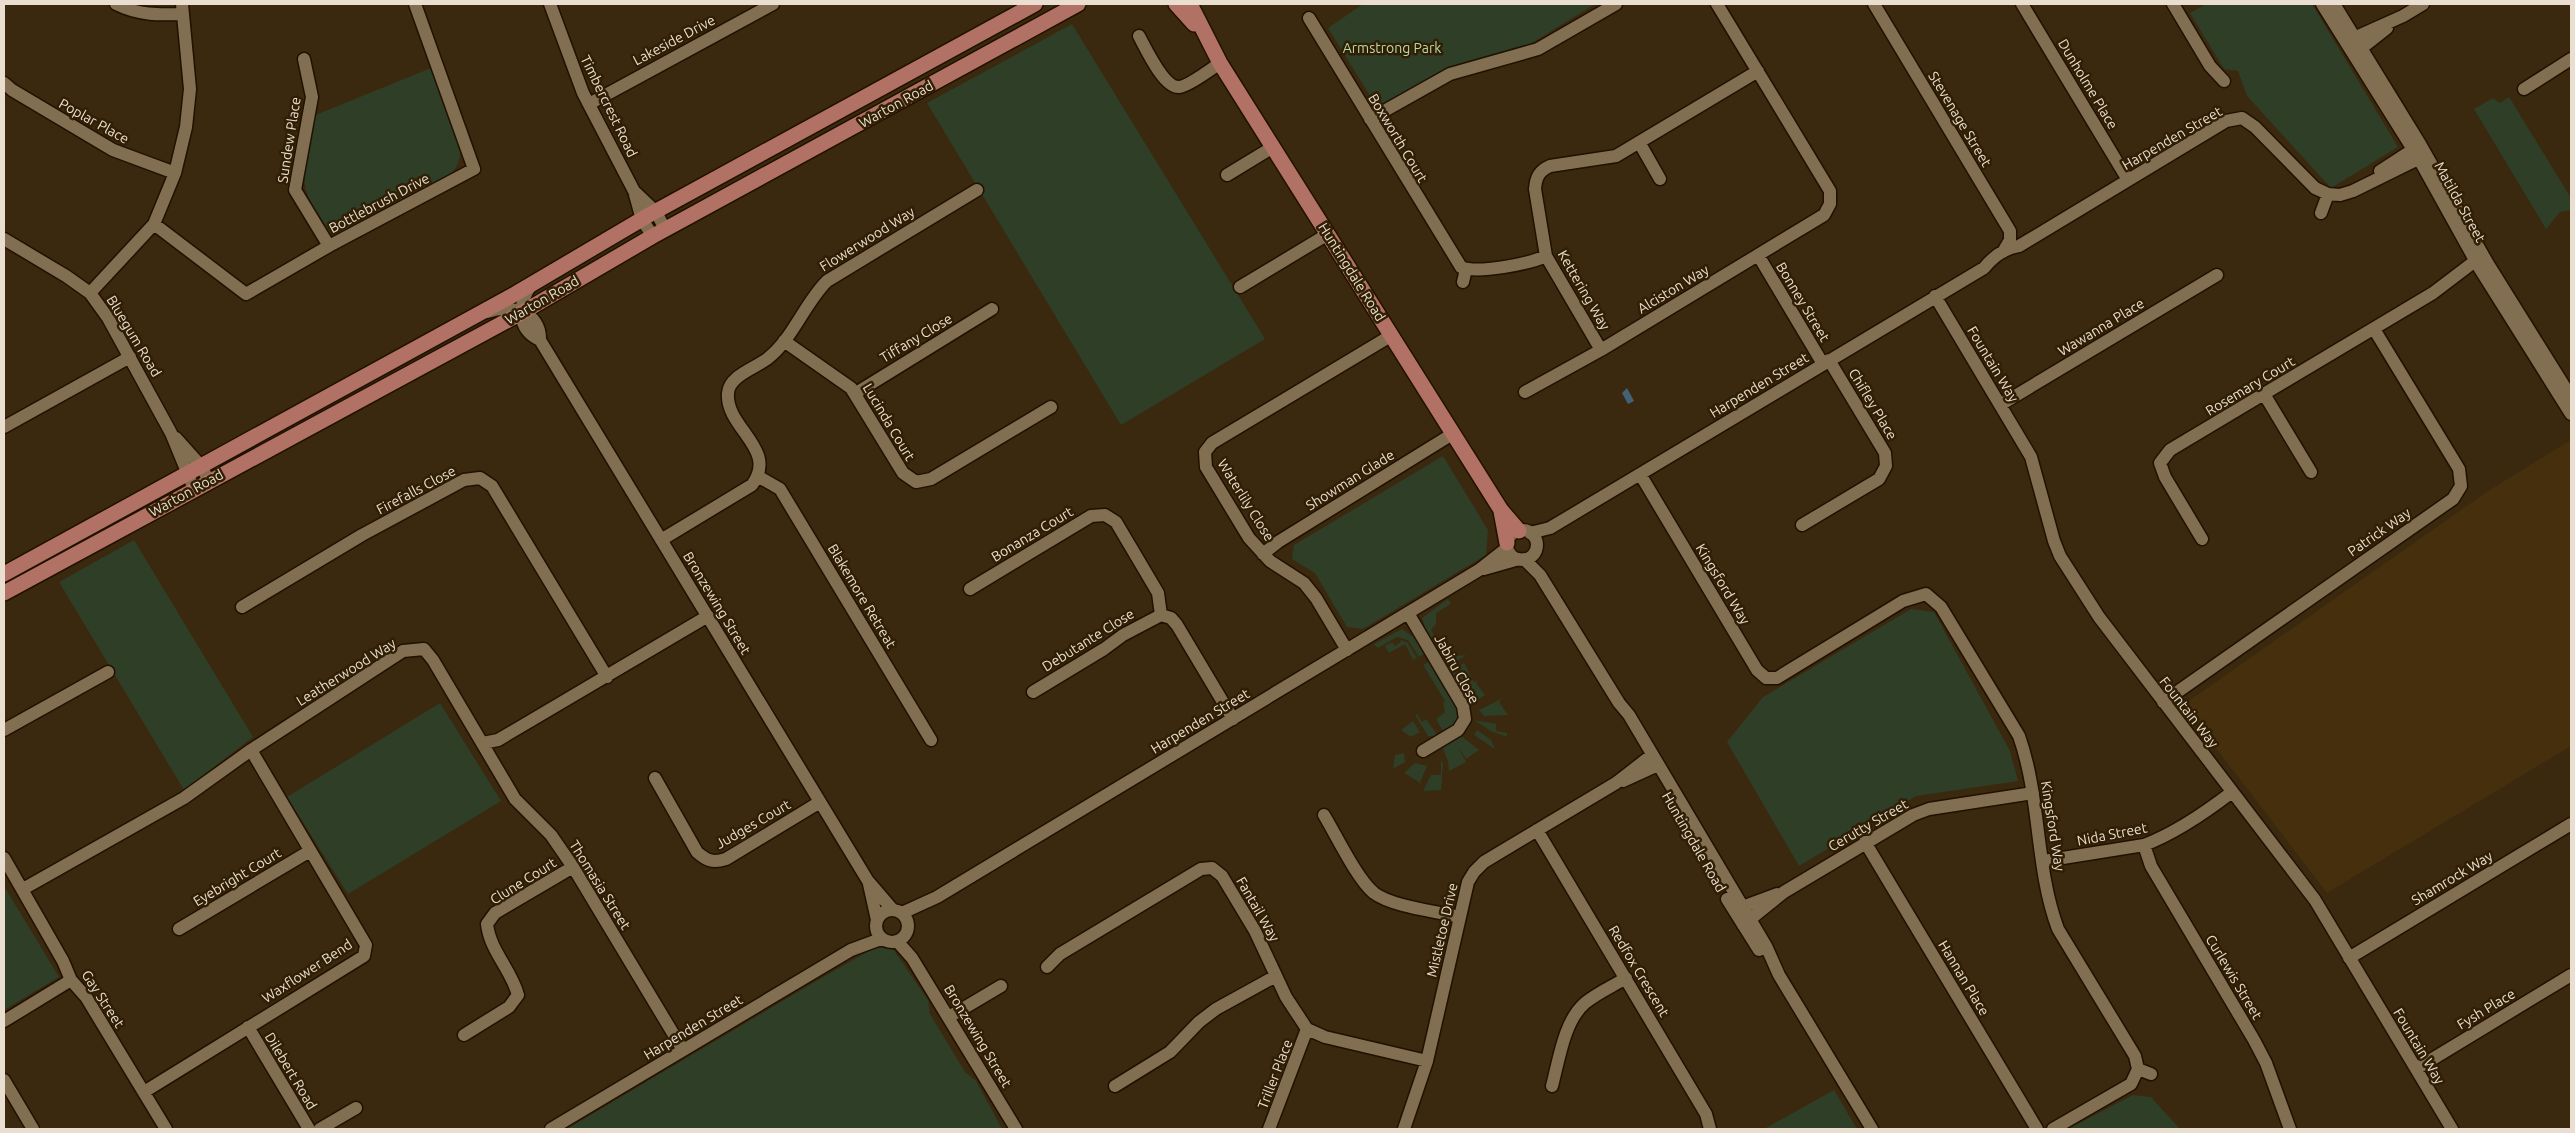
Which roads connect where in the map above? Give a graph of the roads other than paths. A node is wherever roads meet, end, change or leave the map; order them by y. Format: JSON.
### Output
{"nodes":[{"id":1,"x":116,"y":4,"type":"edge"},
{"id":2,"x":415,"y":4,"type":"edge"},
{"id":3,"x":550,"y":4,"type":"edge"},
{"id":4,"x":773,"y":4,"type":"edge"},
{"id":5,"x":1035,"y":4,"type":"edge"},
{"id":6,"x":1078,"y":4,"type":"edge"},
{"id":7,"x":1176,"y":4,"type":"edge"},
{"id":8,"x":1190,"y":4,"type":"edge"},
{"id":9,"x":1616,"y":4,"type":"edge"},
{"id":10,"x":1717,"y":4,"type":"edge"},
{"id":11,"x":1874,"y":4,"type":"edge"},
{"id":12,"x":2022,"y":4,"type":"edge"},
{"id":13,"x":2172,"y":4,"type":"edge"},
{"id":14,"x":2322,"y":4,"type":"edge"},
{"id":15,"x":2334,"y":4,"type":"edge"},
{"id":16,"x":2423,"y":4,"type":"edge"},
{"id":17,"x":183,"y":9,"type":"edge"},
{"id":18,"x":2403,"y":16,"type":"junction"},
{"id":19,"x":1309,"y":18,"type":"dead end"},
{"id":20,"x":1204,"y":34,"type":"junction"},
{"id":21,"x":1139,"y":36,"type":"dead end"},
{"id":22,"x":2349,"y":40,"type":"junction"},
{"id":23,"x":2356,"y":52,"type":"junction"},
{"id":24,"x":304,"y":59,"type":"dead end"},
{"id":25,"x":2571,"y":59,"type":"edge"},
{"id":26,"x":1220,"y":63,"type":"junction"},
{"id":27,"x":1758,"y":71,"type":"junction"},
{"id":28,"x":2224,"y":81,"type":"dead end"},
{"id":29,"x":4,"y":83,"type":"edge"},
{"id":30,"x":2524,"y":89,"type":"dead end"},
{"id":31,"x":589,"y":104,"type":"junction"},
{"id":32,"x":1370,"y":119,"type":"junction"},
{"id":33,"x":1639,"y":142,"type":"junction"},
{"id":34,"x":1273,"y":147,"type":"junction"},
{"id":35,"x":2419,"y":152,"type":"junction"},
{"id":36,"x":175,"y":173,"type":"junction"},
{"id":37,"x":1227,"y":175,"type":"dead end"},
{"id":38,"x":1660,"y":179,"type":"dead end"},
{"id":39,"x":2128,"y":180,"type":"junction"},
{"id":40,"x":977,"y":190,"type":"dead end"},
{"id":41,"x":634,"y":191,"type":"junction"},
{"id":42,"x":2328,"y":194,"type":"junction"},
{"id":43,"x":656,"y":212,"type":"junction"},
{"id":44,"x":2321,"y":212,"type":"dead end"},
{"id":45,"x":642,"y":220,"type":"junction"},
{"id":46,"x":154,"y":224,"type":"junction"},
{"id":47,"x":659,"y":232,"type":"junction"},
{"id":48,"x":1328,"y":234,"type":"junction"},
{"id":49,"x":4,"y":239,"type":"edge"},
{"id":50,"x":329,"y":246,"type":"junction"},
{"id":51,"x":2019,"y":246,"type":"junction"},
{"id":52,"x":2003,"y":252,"type":"junction"},
{"id":53,"x":1758,"y":255,"type":"junction"},
{"id":54,"x":1546,"y":256,"type":"junction"},
{"id":55,"x":2482,"y":262,"type":"junction"},
{"id":56,"x":1984,"y":268,"type":"junction"},
{"id":57,"x":2217,"y":274,"type":"dead end"},
{"id":58,"x":531,"y":285,"type":"junction"},
{"id":59,"x":1240,"y":287,"type":"dead end"},
{"id":60,"x":90,"y":293,"type":"junction"},
{"id":61,"x":1935,"y":296,"type":"junction"},
{"id":62,"x":992,"y":309,"type":"dead end"},
{"id":63,"x":523,"y":312,"type":"junction"},
{"id":64,"x":470,"y":318,"type":"junction"},
{"id":65,"x":2374,"y":329,"type":"junction"},
{"id":66,"x":1392,"y":335,"type":"junction"},
{"id":67,"x":784,"y":341,"type":"junction"},
{"id":68,"x":1601,"y":350,"type":"junction"},
{"id":69,"x":130,"y":357,"type":"junction"},
{"id":70,"x":1826,"y":362,"type":"junction"},
{"id":71,"x":1525,"y":392,"type":"dead end"},
{"id":72,"x":856,"y":393,"type":"junction"},
{"id":73,"x":2264,"y":394,"type":"junction"},
{"id":74,"x":2571,"y":397,"type":"edge"},
{"id":75,"x":2000,"y":405,"type":"junction"},
{"id":76,"x":1051,"y":407,"type":"dead end"},
{"id":77,"x":2571,"y":414,"type":"edge"},
{"id":78,"x":4,"y":427,"type":"edge"},
{"id":79,"x":171,"y":432,"type":"junction"},
{"id":80,"x":1454,"y":432,"type":"junction"},
{"id":81,"x":1192,"y":448,"type":"dead end"},
{"id":82,"x":1205,"y":452,"type":"junction"},
{"id":83,"x":200,"y":466,"type":"junction"},
{"id":84,"x":2311,"y":472,"type":"dead end"},
{"id":85,"x":1640,"y":474,"type":"junction"},
{"id":86,"x":186,"y":475,"type":"junction"},
{"id":87,"x":759,"y":477,"type":"junction"},
{"id":88,"x":209,"y":481,"type":"junction"},
{"id":89,"x":194,"y":489,"type":"junction"},
{"id":90,"x":1501,"y":510,"type":"junction"},
{"id":91,"x":1802,"y":525,"type":"dead end"},
{"id":92,"x":1550,"y":528,"type":"junction"},
{"id":93,"x":1524,"y":532,"type":"junction"},
{"id":94,"x":2202,"y":539,"type":"dead end"},
{"id":95,"x":661,"y":540,"type":"junction"},
{"id":96,"x":1507,"y":546,"type":"junction"},
{"id":97,"x":1262,"y":554,"type":"junction"},
{"id":98,"x":1528,"y":555,"type":"junction"},
{"id":99,"x":1480,"y":570,"type":"junction"},
{"id":100,"x":4,"y":574,"type":"edge"},
{"id":101,"x":970,"y":589,"type":"dead end"},
{"id":102,"x":4,"y":593,"type":"edge"},
{"id":103,"x":242,"y":607,"type":"dead end"},
{"id":104,"x":1408,"y":613,"type":"junction"},
{"id":105,"x":1161,"y":615,"type":"junction"},
{"id":106,"x":708,"y":616,"type":"junction"},
{"id":107,"x":1347,"y":650,"type":"junction"},
{"id":108,"x":108,"y":672,"type":"dead end"},
{"id":109,"x":607,"y":677,"type":"junction"},
{"id":110,"x":1033,"y":692,"type":"dead end"},
{"id":111,"x":2163,"y":702,"type":"junction"},
{"id":112,"x":1233,"y":719,"type":"junction"},
{"id":113,"x":4,"y":730,"type":"edge"},
{"id":114,"x":931,"y":740,"type":"dead end"},
{"id":115,"x":483,"y":743,"type":"junction"},
{"id":116,"x":251,"y":750,"type":"junction"},
{"id":117,"x":1423,"y":751,"type":"dead end"},
{"id":118,"x":1652,"y":762,"type":"junction"},
{"id":119,"x":655,"y":778,"type":"dead end"},
{"id":120,"x":2232,"y":792,"type":"junction"},
{"id":121,"x":2033,"y":793,"type":"junction"},
{"id":122,"x":820,"y":802,"type":"junction"},
{"id":123,"x":1324,"y":815,"type":"dead end"},
{"id":124,"x":2571,"y":824,"type":"edge"},
{"id":125,"x":1537,"y":830,"type":"junction"},
{"id":126,"x":1865,"y":842,"type":"junction"},
{"id":127,"x":2144,"y":845,"type":"junction"},
{"id":128,"x":310,"y":851,"type":"junction"},
{"id":129,"x":4,"y":858,"type":"edge"},
{"id":130,"x":2044,"y":861,"type":"junction"},
{"id":131,"x":573,"y":867,"type":"junction"},
{"id":132,"x":868,"y":882,"type":"junction"},
{"id":133,"x":23,"y":889,"type":"junction"},
{"id":134,"x":1784,"y":892,"type":"junction"},
{"id":135,"x":1739,"y":910,"type":"junction"},
{"id":136,"x":1459,"y":917,"type":"junction"},
{"id":137,"x":877,"y":923,"type":"junction"},
{"id":138,"x":1747,"y":923,"type":"junction"},
{"id":139,"x":898,"y":927,"type":"junction"},
{"id":140,"x":179,"y":929,"type":"dead end"},
{"id":141,"x":851,"y":950,"type":"junction"},
{"id":142,"x":2349,"y":958,"type":"junction"},
{"id":143,"x":1047,"y":967,"type":"dead end"},
{"id":144,"x":2571,"y":975,"type":"edge"},
{"id":145,"x":1276,"y":976,"type":"junction"},
{"id":146,"x":1626,"y":978,"type":"junction"},
{"id":147,"x":71,"y":980,"type":"junction"},
{"id":148,"x":1001,"y":986,"type":"dead end"},
{"id":149,"x":949,"y":1017,"type":"junction"},
{"id":150,"x":4,"y":1021,"type":"edge"},
{"id":151,"x":248,"y":1028,"type":"junction"},
{"id":152,"x":1307,"y":1029,"type":"junction"},
{"id":153,"x":464,"y":1035,"type":"dead end"},
{"id":154,"x":683,"y":1050,"type":"junction"},
{"id":155,"x":1427,"y":1061,"type":"junction"},
{"id":156,"x":2138,"y":1069,"type":"junction"},
{"id":157,"x":2416,"y":1069,"type":"junction"},
{"id":158,"x":2151,"y":1074,"type":"dead end"},
{"id":159,"x":4,"y":1080,"type":"edge"},
{"id":160,"x":1115,"y":1086,"type":"dead end"},
{"id":161,"x":1552,"y":1086,"type":"dead end"},
{"id":162,"x":144,"y":1092,"type":"junction"},
{"id":163,"x":356,"y":1108,"type":"dead end"},
{"id":164,"x":33,"y":1129,"type":"edge"},
{"id":165,"x":166,"y":1129,"type":"edge"},
{"id":166,"x":309,"y":1129,"type":"edge"},
{"id":167,"x":320,"y":1129,"type":"edge"},
{"id":168,"x":551,"y":1129,"type":"edge"},
{"id":169,"x":1016,"y":1129,"type":"edge"},
{"id":170,"x":1268,"y":1129,"type":"edge"},
{"id":171,"x":1404,"y":1129,"type":"edge"},
{"id":172,"x":1710,"y":1129,"type":"edge"},
{"id":173,"x":1872,"y":1129,"type":"edge"},
{"id":174,"x":2037,"y":1129,"type":"edge"},
{"id":175,"x":2053,"y":1129,"type":"edge"},
{"id":176,"x":2290,"y":1129,"type":"edge"},
{"id":177,"x":2452,"y":1129,"type":"edge"}],
"edges":[{"from":1,"to":17,"type":"street"},
{"from":2,"to":50,"type":"street","name":"Bottlebrush Drive"},
{"from":3,"to":31,"type":"street","name":"Timbercrest Road"},
{"from":4,"to":31,"type":"street","name":"Lakeside Drive"},
{"from":5,"to":43,"type":"main road","name":"Warton Road"},
{"from":6,"to":47,"type":"main road","name":"Warton Road"},
{"from":7,"to":20,"type":"main road","name":"Huntingdale Road"},
{"from":8,"to":20,"type":"main road","name":"Huntingdale Road"},
{"from":9,"to":32,"type":"street"},
{"from":10,"to":27,"type":"street","name":"Alciston Way"},
{"from":11,"to":52,"type":"street","name":"Stevenage Street"},
{"from":12,"to":39,"type":"street","name":"Dunholme Place"},
{"from":13,"to":28,"type":"street"},
{"from":14,"to":22,"type":"street","name":"Matilda Street"},
{"from":15,"to":22,"type":"street","name":"Matilda Street"},
{"from":16,"to":18,"type":"street"},
{"from":17,"to":36,"type":"street"},
{"from":18,"to":22,"type":"street"},
{"from":18,"to":23,"type":"street"},
{"from":19,"to":32,"type":"street","name":"Boxworth Court"},
{"from":20,"to":26,"type":"main road","name":"Huntingdale Road"},
{"from":21,"to":26,"type":"street"},
{"from":22,"to":23,"type":"street","name":"Matilda Street"},
{"from":23,"to":35,"type":"street","name":"Matilda Street"},
{"from":24,"to":50,"type":"street","name":"Sundew Place"},
{"from":25,"to":30,"type":"street"},
{"from":26,"to":34,"type":"main road","name":"Huntingdale Road"},
{"from":27,"to":33,"type":"street","name":"Kettering Way"},
{"from":27,"to":53,"type":"street","name":"Alciston Way"},
{"from":29,"to":36,"type":"street","name":"Poplar Place"},
{"from":31,"to":41,"type":"street","name":"Timbercrest Road"},
{"from":32,"to":54,"type":"street","name":"Boxworth Court"},
{"from":33,"to":38,"type":"street"},
{"from":33,"to":54,"type":"street","name":"Kettering Way"},
{"from":34,"to":37,"type":"street"},
{"from":34,"to":48,"type":"main road","name":"Huntingdale Road"},
{"from":35,"to":42,"type":"street"},
{"from":35,"to":55,"type":"street","name":"Matilda Street"},
{"from":36,"to":46,"type":"street"},
{"from":39,"to":42,"type":"street","name":"Harpenden Street"},
{"from":39,"to":51,"type":"street","name":"Harpenden Street"},
{"from":40,"to":67,"type":"street","name":"Flowerwood Way"},
{"from":41,"to":43,"type":"street","name":"Timbercrest Road"},
{"from":41,"to":45,"type":"street","name":"Timbercrest Road"},
{"from":42,"to":44,"type":"street"},
{"from":43,"to":45,"type":"main road","name":"Warton Road"},
{"from":43,"to":47,"type":"street","name":"Timbercrest Road"},
{"from":45,"to":47,"type":"street","name":"Timbercrest Road"},
{"from":45,"to":58,"type":"main road","name":"Warton Road"},
{"from":46,"to":50,"type":"street","name":"Bottlebrush Drive"},
{"from":46,"to":60,"type":"street"},
{"from":47,"to":63,"type":"main road","name":"Warton Road"},
{"from":48,"to":59,"type":"street"},
{"from":48,"to":66,"type":"main road","name":"Huntingdale Road"},
{"from":49,"to":60,"type":"street","name":"Bluegum Road"},
{"from":51,"to":52,"type":"street","name":"Harpenden Street"},
{"from":51,"to":56,"type":"street","name":"Harpenden Street"},
{"from":52,"to":56,"type":"street","name":"Harpenden Street"},
{"from":53,"to":68,"type":"street","name":"Alciston Way"},
{"from":53,"to":70,"type":"street","name":"Bonney Street"},
{"from":54,"to":68,"type":"street","name":"Kettering Way"},
{"from":55,"to":65,"type":"street","name":"Rosemary Court"},
{"from":55,"to":74,"type":"street","name":"Matilda Street"},
{"from":55,"to":77,"type":"street","name":"Matilda Street"},
{"from":56,"to":61,"type":"street","name":"Harpenden Street"},
{"from":57,"to":75,"type":"street","name":"Wawanna Place"},
{"from":58,"to":63,"type":"street","name":"Bronzewing Street"},
{"from":58,"to":64,"type":"main road","name":"Warton Road"},
{"from":60,"to":69,"type":"street","name":"Bluegum Road"},
{"from":61,"to":70,"type":"street","name":"Harpenden Street"},
{"from":61,"to":75,"type":"street","name":"Fountain Way"},
{"from":62,"to":72,"type":"street","name":"Tiffany Close"},
{"from":63,"to":64,"type":"street"},
{"from":63,"to":88,"type":"main road","name":"Warton Road"},
{"from":63,"to":95,"type":"street","name":"Bronzewing Street"},
{"from":64,"to":83,"type":"main road","name":"Warton Road"},
{"from":65,"to":73,"type":"street","name":"Rosemary Court"},
{"from":65,"to":111,"type":"street","name":"Patrick Way"},
{"from":66,"to":80,"type":"main road","name":"Huntingdale Road"},
{"from":66,"to":82,"type":"street","name":"Waterlily Close"},
{"from":67,"to":72,"type":"street","name":"Lucinda Court"},
{"from":67,"to":87,"type":"street","name":"Flowerwood Way"},
{"from":68,"to":71,"type":"street","name":"Alciston Way"},
{"from":69,"to":78,"type":"street"},
{"from":69,"to":79,"type":"street","name":"Bluegum Road"},
{"from":70,"to":85,"type":"street","name":"Harpenden Street"},
{"from":70,"to":91,"type":"street","name":"Chifley Place"},
{"from":72,"to":76,"type":"street","name":"Lucinda Court"},
{"from":73,"to":84,"type":"street"},
{"from":73,"to":94,"type":"street","name":"Rosemary Court"},
{"from":75,"to":111,"type":"street","name":"Fountain Way"},
{"from":79,"to":83,"type":"street","name":"Bluegum Road"},
{"from":79,"to":86,"type":"street","name":"Bluegum Road"},
{"from":80,"to":90,"type":"main road","name":"Huntingdale Road"},
{"from":80,"to":97,"type":"street","name":"Showman Glade"},
{"from":81,"to":82,"type":"street","name":"Waterlily Close"},
{"from":82,"to":97,"type":"street","name":"Waterlily Close"},
{"from":83,"to":86,"type":"main road","name":"Warton Road"},
{"from":83,"to":88,"type":"street","name":"Bluegum Road"},
{"from":85,"to":92,"type":"street","name":"Harpenden Street"},
{"from":85,"to":121,"type":"street","name":"Kingsford Way"},
{"from":86,"to":89,"type":"street","name":"Bluegum Road"},
{"from":86,"to":100,"type":"main road","name":"Warton Road"},
{"from":87,"to":95,"type":"street"},
{"from":87,"to":114,"type":"street","name":"Blakemore Retreat"},
{"from":88,"to":89,"type":"main road","name":"Warton Road"},
{"from":89,"to":102,"type":"main road","name":"Warton Road"},
{"from":90,"to":93,"type":"main road","name":"Huntingdale Road"},
{"from":90,"to":96,"type":"main road","name":"Huntingdale Road"},
{"from":92,"to":93,"type":"street","name":"Harpenden Street"},
{"from":92,"to":98,"type":"street","name":"Harpenden Street"},
{"from":93,"to":96,"type":"street","name":"Harpenden Street"},
{"from":93,"to":98,"type":"street"},
{"from":95,"to":106,"type":"street","name":"Bronzewing Street"},
{"from":96,"to":98,"type":"street"},
{"from":96,"to":99,"type":"street","name":"Harpenden Street"},
{"from":97,"to":107,"type":"street","name":"Waterlily Close"},
{"from":98,"to":99,"type":"street","name":"Harpenden Street"},
{"from":98,"to":118,"type":"street","name":"Huntingdale Road"},
{"from":99,"to":104,"type":"street","name":"Harpenden Street"},
{"from":101,"to":105,"type":"street","name":"Bonanza Court"},
{"from":103,"to":109,"type":"street","name":"Firefalls Close"},
{"from":104,"to":107,"type":"street","name":"Harpenden Street"},
{"from":104,"to":117,"type":"street","name":"Jabiru Close"},
{"from":105,"to":110,"type":"street","name":"Debutante Close"},
{"from":105,"to":112,"type":"street"},
{"from":106,"to":109,"type":"street"},
{"from":106,"to":122,"type":"street","name":"Bronzewing Street"},
{"from":107,"to":112,"type":"street","name":"Harpenden Street"},
{"from":108,"to":113,"type":"street"},
{"from":109,"to":115,"type":"street"},
{"from":111,"to":120,"type":"street","name":"Fountain Way"},
{"from":112,"to":139,"type":"street","name":"Harpenden Street"},
{"from":115,"to":116,"type":"street","name":"Leatherwood Way"},
{"from":115,"to":131,"type":"street","name":"Thomasia Street"},
{"from":116,"to":128,"type":"street","name":"Waxflower Bend"},
{"from":116,"to":133,"type":"street","name":"Leatherwood Way"},
{"from":118,"to":125,"type":"street","name":"Mistletoe Drive"},
{"from":118,"to":135,"type":"street","name":"Huntingdale Road"},
{"from":119,"to":122,"type":"street","name":"Judges Court"},
{"from":120,"to":127,"type":"street","name":"Nida Street"},
{"from":120,"to":142,"type":"street","name":"Fountain Way"},
{"from":121,"to":126,"type":"street","name":"Cerutty Street"},
{"from":121,"to":130,"type":"street","name":"Kingsford Way"},
{"from":122,"to":132,"type":"street","name":"Bronzewing Street"},
{"from":123,"to":136,"type":"street"},
{"from":124,"to":142,"type":"street","name":"Shamrock Way"},
{"from":125,"to":136,"type":"street","name":"Mistletoe Drive"},
{"from":125,"to":146,"type":"street","name":"Redfox Crescent"},
{"from":126,"to":134,"type":"street","name":"Cerutty Street"},
{"from":126,"to":174,"type":"street","name":"Hannan Place"},
{"from":127,"to":130,"type":"street","name":"Nida Street"},
{"from":127,"to":176,"type":"street","name":"Curlewis Street"},
{"from":128,"to":140,"type":"street","name":"Eyebright Court"},
{"from":128,"to":151,"type":"street","name":"Waxflower Bend"},
{"from":129,"to":133,"type":"street","name":"Gay Street"},
{"from":130,"to":156,"type":"street","name":"Kingsford Way"},
{"from":131,"to":153,"type":"street","name":"Clune Court"},
{"from":131,"to":154,"type":"street","name":"Thomasia Street"},
{"from":132,"to":137,"type":"street","name":"Bronzewing Street"},
{"from":132,"to":139,"type":"street","name":"Bronzewing Street"},
{"from":133,"to":147,"type":"street","name":"Gay Street"},
{"from":134,"to":135,"type":"street","name":"Cerutty Street"},
{"from":134,"to":138,"type":"street","name":"Cerutty Street"},
{"from":135,"to":138,"type":"street","name":"Huntingdale Road"},
{"from":136,"to":155,"type":"street","name":"Mistletoe Drive"},
{"from":137,"to":139,"type":"street"},
{"from":137,"to":139,"type":"street","name":"Harpenden Street"},
{"from":137,"to":141,"type":"street","name":"Harpenden Street"},
{"from":138,"to":173,"type":"street","name":"Huntingdale Road"},
{"from":139,"to":141,"type":"street","name":"Harpenden Street"},
{"from":139,"to":149,"type":"street","name":"Bronzewing Street"},
{"from":141,"to":154,"type":"street","name":"Harpenden Street"},
{"from":142,"to":157,"type":"street","name":"Fountain Way"},
{"from":143,"to":145,"type":"street","name":"Fantail Way"},
{"from":144,"to":157,"type":"street","name":"Fysh Place"},
{"from":145,"to":152,"type":"street","name":"Fantail Way"},
{"from":145,"to":160,"type":"street"},
{"from":146,"to":161,"type":"street"},
{"from":146,"to":172,"type":"street","name":"Redfox Crescent"},
{"from":147,"to":150,"type":"street"},
{"from":147,"to":162,"type":"street","name":"Gay Street"},
{"from":148,"to":149,"type":"street"},
{"from":149,"to":169,"type":"street","name":"Bronzewing Street"},
{"from":151,"to":162,"type":"street","name":"Waxflower Bend"},
{"from":151,"to":166,"type":"street","name":"Dilebert Road"},
{"from":152,"to":155,"type":"street"},
{"from":152,"to":170,"type":"street","name":"Triller Place"},
{"from":154,"to":168,"type":"street","name":"Harpenden Street"},
{"from":155,"to":171,"type":"street","name":"Mistletoe Drive"},
{"from":156,"to":158,"type":"street"},
{"from":156,"to":175,"type":"street"},
{"from":157,"to":177,"type":"street","name":"Fountain Way"},
{"from":159,"to":164,"type":"street"},
{"from":162,"to":165,"type":"street","name":"Gay Street"},
{"from":163,"to":167,"type":"street"}]}
